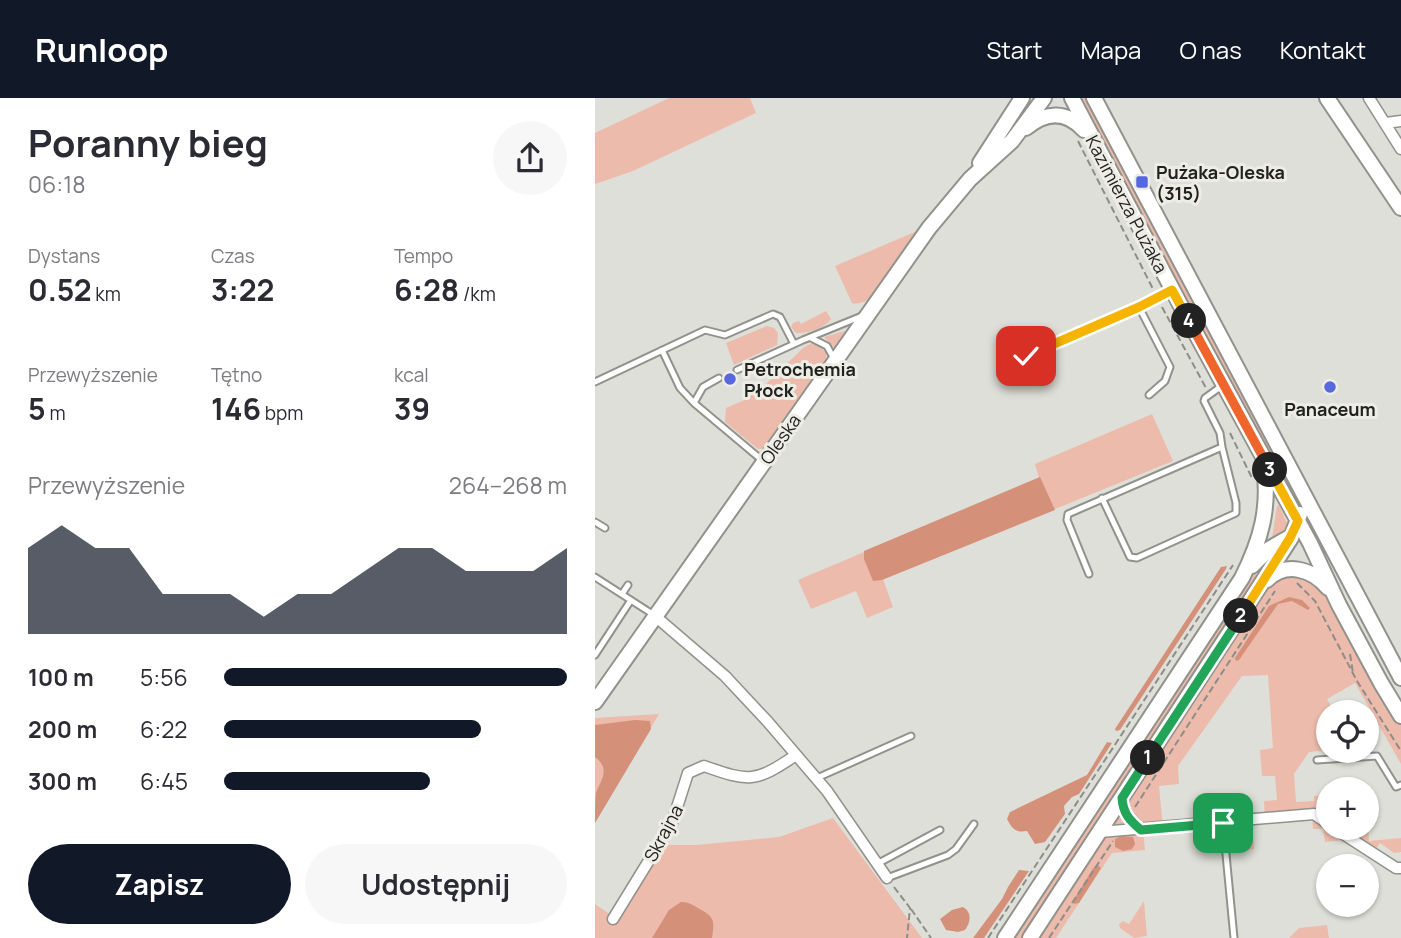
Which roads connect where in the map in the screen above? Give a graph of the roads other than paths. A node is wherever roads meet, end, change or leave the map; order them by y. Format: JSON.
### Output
{"nodes":[{"id":1,"x":1022,"y":98,"type":"edge"},
{"id":2,"x":1044,"y":98,"type":"edge"},
{"id":3,"x":1072,"y":98,"type":"edge"},
{"id":4,"x":1094,"y":98,"type":"edge"},
{"id":5,"x":1327,"y":98,"type":"edge"},
{"id":6,"x":1369,"y":98,"type":"edge"},
{"id":7,"x":1401,"y":121,"type":"edge"},
{"id":8,"x":1386,"y":123,"type":"junction"},
{"id":9,"x":1012,"y":141,"type":"junction"},
{"id":10,"x":1094,"y":143,"type":"junction"},
{"id":11,"x":1401,"y":149,"type":"edge"},
{"id":12,"x":970,"y":178,"type":"junction"},
{"id":13,"x":1401,"y":208,"type":"edge"},
{"id":14,"x":1172,"y":290,"type":"junction"},
{"id":15,"x":1139,"y":307,"type":"junction"},
{"id":16,"x":868,"y":314,"type":"junction"},
{"id":17,"x":810,"y":337,"type":"junction"},
{"id":18,"x":794,"y":344,"type":"junction"},
{"id":19,"x":662,"y":351,"type":"junction"},
{"id":20,"x":1026,"y":356,"type":"dead end"},
{"id":21,"x":835,"y":362,"type":"junction"},
{"id":22,"x":737,"y":370,"type":"dead end"},
{"id":23,"x":719,"y":378,"type":"dead end"},
{"id":24,"x":595,"y":382,"type":"edge"},
{"id":25,"x":1223,"y":385,"type":"junction"},
{"id":26,"x":1149,"y":395,"type":"dead end"},
{"id":27,"x":694,"y":403,"type":"junction"},
{"id":28,"x":1222,"y":447,"type":"junction"},
{"id":29,"x":1263,"y":457,"type":"junction"},
{"id":30,"x":764,"y":461,"type":"junction"},
{"id":31,"x":1297,"y":482,"type":"junction"},
{"id":32,"x":1103,"y":498,"type":"junction"},
{"id":33,"x":1298,"y":521,"type":"junction"},
{"id":34,"x":595,"y":522,"type":"edge"},
{"id":35,"x":605,"y":528,"type":"dead end"},
{"id":36,"x":1290,"y":538,"type":"junction"},
{"id":37,"x":1308,"y":538,"type":"junction"},
{"id":38,"x":1338,"y":562,"type":"junction"},
{"id":39,"x":1236,"y":573,"type":"junction"},
{"id":40,"x":1089,"y":575,"type":"dead end"},
{"id":41,"x":595,"y":577,"type":"edge"},
{"id":42,"x":628,"y":585,"type":"dead end"},
{"id":43,"x":1257,"y":591,"type":"junction"},
{"id":44,"x":622,"y":594,"type":"junction"},
{"id":45,"x":631,"y":600,"type":"junction"},
{"id":46,"x":1339,"y":605,"type":"junction"},
{"id":47,"x":655,"y":617,"type":"junction"},
{"id":48,"x":595,"y":655,"type":"edge"},
{"id":49,"x":1401,"y":678,"type":"edge"},
{"id":50,"x":595,"y":702,"type":"edge"},
{"id":51,"x":1401,"y":716,"type":"edge"},
{"id":52,"x":911,"y":736,"type":"dead end"},
{"id":53,"x":796,"y":755,"type":"junction"},
{"id":54,"x":1379,"y":759,"type":"edge"},
{"id":55,"x":817,"y":778,"type":"junction"},
{"id":56,"x":1401,"y":785,"type":"edge"},
{"id":57,"x":1122,"y":798,"type":"junction"},
{"id":58,"x":1316,"y":815,"type":"edge"},
{"id":59,"x":1223,"y":823,"type":"junction"},
{"id":60,"x":974,"y":824,"type":"dead end"},
{"id":61,"x":940,"y":830,"type":"dead end"},
{"id":62,"x":1141,"y":830,"type":"junction"},
{"id":63,"x":1100,"y":832,"type":"junction"},
{"id":64,"x":1353,"y":840,"type":"edge"},
{"id":65,"x":877,"y":864,"type":"junction"},
{"id":66,"x":1401,"y":868,"type":"edge"},
{"id":67,"x":887,"y":878,"type":"joint"},
{"id":68,"x":613,"y":919,"type":"dead end"},
{"id":69,"x":1005,"y":938,"type":"edge"},
{"id":70,"x":1030,"y":938,"type":"edge"},
{"id":71,"x":1234,"y":938,"type":"edge"}],
"edges":[{"from":1,"to":12,"type":"street","name":"Oleska"},
{"from":2,"to":9,"type":"street","name":"Oleska"},
{"from":3,"to":10,"type":"street","name":"Kazimierza Pużaka"},
{"from":4,"to":31,"type":"street","name":"Kazimierza Pużaka"},
{"from":5,"to":13,"type":"street"},
{"from":6,"to":8,"type":"street"},
{"from":7,"to":8,"type":"street"},
{"from":8,"to":11,"type":"street"},
{"from":9,"to":10,"type":"street"},
{"from":9,"to":12,"type":"street","name":"Oleska"},
{"from":10,"to":14,"type":"street","name":"Kazimierza Pużaka"},
{"from":12,"to":16,"type":"street","name":"Oleska"},
{"from":14,"to":15,"type":"lane"},
{"from":14,"to":25,"type":"street","name":"Kazimierza Pużaka"},
{"from":15,"to":20,"type":"lane"},
{"from":15,"to":26,"type":"lane"},
{"from":16,"to":17,"type":"lane"},
{"from":16,"to":21,"type":"street","name":"Oleska"},
{"from":17,"to":18,"type":"lane"},
{"from":17,"to":21,"type":"lane"},
{"from":18,"to":19,"type":"lane"},
{"from":18,"to":22,"type":"lane"},
{"from":19,"to":24,"type":"lane"},
{"from":19,"to":27,"type":"lane"},
{"from":21,"to":30,"type":"street","name":"Oleska"},
{"from":23,"to":27,"type":"lane"},
{"from":25,"to":28,"type":"lane"},
{"from":25,"to":29,"type":"street","name":"Kazimierza Pużaka"},
{"from":27,"to":30,"type":"lane"},
{"from":28,"to":32,"type":"lane"},
{"from":28,"to":32,"type":"lane"},
{"from":29,"to":33,"type":"street","name":"Kazimierza Pużaka"},
{"from":29,"to":39,"type":"street"},
{"from":30,"to":47,"type":"street","name":"Oleska"},
{"from":31,"to":33,"type":"street"},
{"from":31,"to":38,"type":"street","name":"Kazimierza Pużaka"},
{"from":32,"to":40,"type":"lane"},
{"from":33,"to":36,"type":"street"},
{"from":33,"to":37,"type":"street","name":"Kazimierza Pużaka"},
{"from":34,"to":35,"type":"lane"},
{"from":36,"to":37,"type":"street"},
{"from":36,"to":39,"type":"street"},
{"from":36,"to":43,"type":"street"},
{"from":37,"to":38,"type":"street"},
{"from":37,"to":46,"type":"street","name":"Kazimierza Pużaka"},
{"from":38,"to":49,"type":"street","name":"Kazimierza Pużaka"},
{"from":39,"to":69,"type":"street"},
{"from":41,"to":44,"type":"lane"},
{"from":42,"to":44,"type":"lane"},
{"from":43,"to":46,"type":"street"},
{"from":43,"to":57,"type":"street"},
{"from":44,"to":45,"type":"lane"},
{"from":45,"to":47,"type":"lane"},
{"from":45,"to":48,"type":"lane"},
{"from":46,"to":51,"type":"street","name":"Kazimierza Pużaka"},
{"from":47,"to":50,"type":"street","name":"Oleska"},
{"from":47,"to":53,"type":"street"},
{"from":52,"to":55,"type":"lane"},
{"from":53,"to":55,"type":"street"},
{"from":53,"to":68,"type":"street","name":"Skrajna"},
{"from":54,"to":56,"type":"lane"},
{"from":55,"to":65,"type":"street"},
{"from":57,"to":62,"type":"street"},
{"from":57,"to":63,"type":"street"},
{"from":58,"to":59,"type":"street"},
{"from":59,"to":62,"type":"street"},
{"from":59,"to":71,"type":"lane"},
{"from":60,"to":67,"type":"lane"},
{"from":61,"to":65,"type":"lane"},
{"from":62,"to":63,"type":"street"},
{"from":63,"to":70,"type":"street"},
{"from":64,"to":66,"type":"street"},
{"from":65,"to":67,"type":"street"}]}
